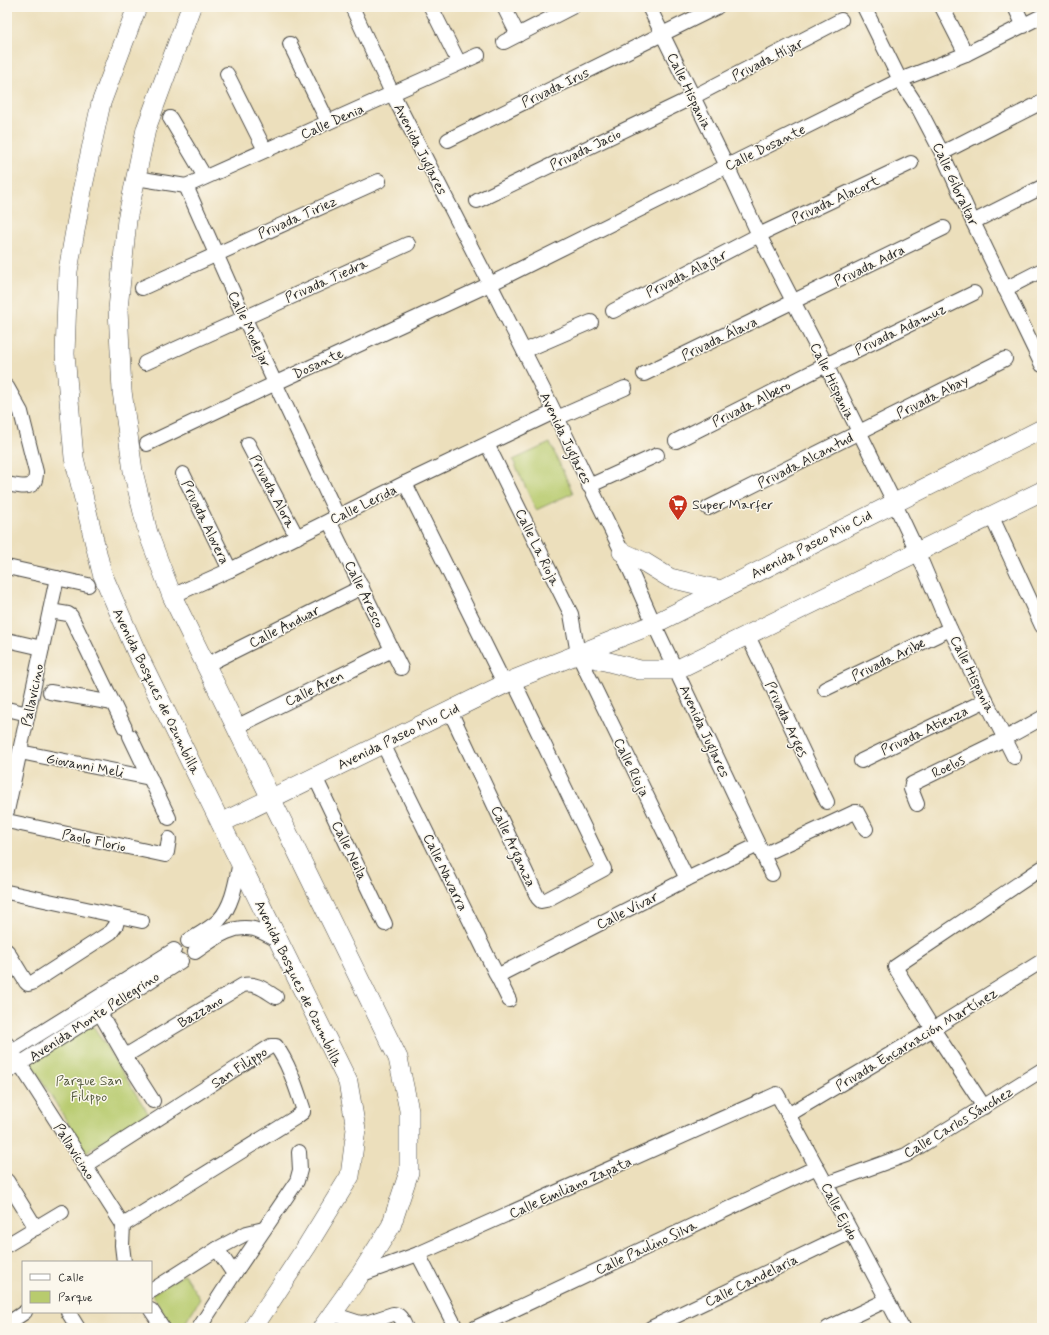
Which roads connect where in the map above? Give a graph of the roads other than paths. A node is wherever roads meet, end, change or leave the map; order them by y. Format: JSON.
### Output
{"nodes":[{"id":1,"x":137,"y":7,"type":"edge"},
{"id":2,"x":191,"y":7,"type":"edge"},
{"id":3,"x":352,"y":7,"type":"edge"},
{"id":4,"x":431,"y":7,"type":"edge"},
{"id":5,"x":504,"y":7,"type":"edge"},
{"id":6,"x":572,"y":7,"type":"edge"},
{"id":7,"x":649,"y":7,"type":"edge"},
{"id":8,"x":717,"y":7,"type":"edge"},
{"id":9,"x":864,"y":7,"type":"edge"},
{"id":10,"x":942,"y":7,"type":"edge"},
{"id":11,"x":1015,"y":7,"type":"edge"},
{"id":12,"x":1042,"y":16,"type":"edge"},
{"id":13,"x":841,"y":20,"type":"dead end"},
{"id":14,"x":1024,"y":26,"type":"junction"},
{"id":15,"x":662,"y":34,"type":"junction"},
{"id":16,"x":518,"y":35,"type":"junction"},
{"id":17,"x":504,"y":42,"type":"dead end"},
{"id":18,"x":290,"y":44,"type":"dead end"},
{"id":19,"x":966,"y":54,"type":"junction"},
{"id":20,"x":478,"y":55,"type":"dead end"},
{"id":21,"x":459,"y":63,"type":"junction"},
{"id":22,"x":227,"y":74,"type":"dead end"},
{"id":23,"x":900,"y":80,"type":"junction"},
{"id":24,"x":392,"y":94,"type":"junction"},
{"id":25,"x":693,"y":97,"type":"junction"},
{"id":26,"x":1042,"y":102,"type":"edge"},
{"id":27,"x":170,"y":118,"type":"dead end"},
{"id":28,"x":328,"y":122,"type":"junction"},
{"id":29,"x":448,"y":140,"type":"dead end"},
{"id":30,"x":265,"y":150,"type":"junction"},
{"id":31,"x":942,"y":153,"type":"junction"},
{"id":32,"x":911,"y":163,"type":"dead end"},
{"id":33,"x":727,"y":166,"type":"junction"},
{"id":34,"x":136,"y":178,"type":"junction"},
{"id":35,"x":205,"y":178,"type":"junction"},
{"id":36,"x":379,"y":180,"type":"dead end"},
{"id":37,"x":186,"y":186,"type":"junction"},
{"id":38,"x":1042,"y":187,"type":"edge"},
{"id":39,"x":477,"y":201,"type":"dead end"},
{"id":40,"x":973,"y":222,"type":"junction"},
{"id":41,"x":944,"y":228,"type":"dead end"},
{"id":42,"x":760,"y":235,"type":"junction"},
{"id":43,"x":408,"y":244,"type":"dead end"},
{"id":44,"x":216,"y":254,"type":"junction"},
{"id":45,"x":1042,"y":270,"type":"edge"},
{"id":46,"x":490,"y":284,"type":"junction"},
{"id":47,"x":142,"y":288,"type":"dead end"},
{"id":48,"x":1005,"y":289,"type":"junction"},
{"id":49,"x":974,"y":293,"type":"dead end"},
{"id":50,"x":794,"y":301,"type":"junction"},
{"id":51,"x":613,"y":311,"type":"dead end"},
{"id":52,"x":244,"y":317,"type":"junction"},
{"id":53,"x":591,"y":322,"type":"dead end"},
{"id":54,"x":524,"y":351,"type":"junction"},
{"id":55,"x":1005,"y":359,"type":"dead end"},
{"id":56,"x":145,"y":363,"type":"dead end"},
{"id":57,"x":826,"y":365,"type":"junction"},
{"id":58,"x":1042,"y":365,"type":"edge"},
{"id":59,"x":644,"y":374,"type":"dead end"},
{"id":60,"x":276,"y":383,"type":"junction"},
{"id":61,"x":7,"y":387,"type":"edge"},
{"id":62,"x":625,"y":388,"type":"dead end"},
{"id":63,"x":556,"y":415,"type":"junction"},
{"id":64,"x":1042,"y":429,"type":"edge"},
{"id":65,"x":859,"y":433,"type":"junction"},
{"id":66,"x":676,"y":441,"type":"dead end"},
{"id":67,"x":147,"y":444,"type":"dead end"},
{"id":68,"x":248,"y":444,"type":"dead end"},
{"id":69,"x":487,"y":444,"type":"junction"},
{"id":70,"x":658,"y":455,"type":"dead end"},
{"id":71,"x":183,"y":474,"type":"dead end"},
{"id":72,"x":406,"y":483,"type":"junction"},
{"id":73,"x":7,"y":484,"type":"edge"},
{"id":74,"x":589,"y":486,"type":"junction"},
{"id":75,"x":1042,"y":491,"type":"edge"},
{"id":76,"x":894,"y":502,"type":"junction"},
{"id":77,"x":708,"y":508,"type":"dead end"},
{"id":78,"x":991,"y":515,"type":"junction"},
{"id":79,"x":334,"y":519,"type":"junction"},
{"id":80,"x":297,"y":537,"type":"junction"},
{"id":81,"x":917,"y":551,"type":"junction"},
{"id":82,"x":622,"y":552,"type":"junction"},
{"id":83,"x":7,"y":567,"type":"edge"},
{"id":84,"x":230,"y":570,"type":"junction"},
{"id":85,"x":57,"y":578,"type":"junction"},
{"id":86,"x":88,"y":585,"type":"dead end"},
{"id":87,"x":362,"y":587,"type":"junction"},
{"id":88,"x":720,"y":590,"type":"junction"},
{"id":89,"x":172,"y":596,"type":"junction"},
{"id":90,"x":50,"y":610,"type":"junction"},
{"id":91,"x":654,"y":624,"type":"junction"},
{"id":92,"x":1042,"y":626,"type":"edge"},
{"id":93,"x":950,"y":629,"type":"junction"},
{"id":94,"x":748,"y":636,"type":"junction"},
{"id":95,"x":7,"y":640,"type":"edge"},
{"id":96,"x":42,"y":648,"type":"junction"},
{"id":97,"x":392,"y":650,"type":"junction"},
{"id":98,"x":578,"y":654,"type":"junction"},
{"id":99,"x":206,"y":666,"type":"junction"},
{"id":100,"x":401,"y":668,"type":"dead end"},
{"id":101,"x":676,"y":670,"type":"junction"},
{"id":102,"x":509,"y":683,"type":"junction"},
{"id":103,"x":825,"y":689,"type":"dead end"},
{"id":104,"x":50,"y":692,"type":"dead end"},
{"id":105,"x":986,"y":700,"type":"junction"},
{"id":106,"x":113,"y":703,"type":"junction"},
{"id":107,"x":7,"y":709,"type":"edge"},
{"id":108,"x":450,"y":711,"type":"junction"},
{"id":109,"x":28,"y":714,"type":"junction"},
{"id":110,"x":1042,"y":718,"type":"edge"},
{"id":111,"x":236,"y":727,"type":"junction"},
{"id":112,"x":1004,"y":739,"type":"junction"},
{"id":113,"x":384,"y":744,"type":"junction"},
{"id":114,"x":20,"y":752,"type":"junction"},
{"id":115,"x":1014,"y":757,"type":"dead end"},
{"id":116,"x":862,"y":761,"type":"dead end"},
{"id":117,"x":315,"y":777,"type":"junction"},
{"id":118,"x":150,"y":778,"type":"junction"},
{"id":119,"x":10,"y":780,"type":"edge"},
{"id":120,"x":271,"y":799,"type":"junction"},
{"id":121,"x":827,"y":802,"type":"dead end"},
{"id":122,"x":917,"y":804,"type":"dead end"},
{"id":123,"x":7,"y":811,"type":"edge"},
{"id":124,"x":169,"y":818,"type":"dead end"},
{"id":125,"x":7,"y":821,"type":"edge"},
{"id":126,"x":221,"y":823,"type":"junction"},
{"id":127,"x":866,"y":829,"type":"dead end"},
{"id":128,"x":169,"y":839,"type":"dead end"},
{"id":129,"x":761,"y":850,"type":"junction"},
{"id":130,"x":240,"y":862,"type":"junction"},
{"id":131,"x":1042,"y":868,"type":"edge"},
{"id":132,"x":772,"y":874,"type":"dead end"},
{"id":133,"x":687,"y":879,"type":"junction"},
{"id":134,"x":7,"y":892,"type":"edge"},
{"id":135,"x":118,"y":916,"type":"junction"},
{"id":136,"x":142,"y":921,"type":"dead end"},
{"id":137,"x":385,"y":924,"type":"dead end"},
{"id":138,"x":204,"y":939,"type":"junction"},
{"id":139,"x":279,"y":941,"type":"junction"},
{"id":140,"x":192,"y":947,"type":"dead end"},
{"id":141,"x":7,"y":951,"type":"edge"},
{"id":142,"x":177,"y":956,"type":"dead end"},
{"id":143,"x":1042,"y":961,"type":"edge"},
{"id":144,"x":160,"y":966,"type":"junction"},
{"id":145,"x":497,"y":976,"type":"junction"},
{"id":146,"x":276,"y":997,"type":"dead end"},
{"id":147,"x":509,"y":1000,"type":"dead end"},
{"id":148,"x":100,"y":1013,"type":"junction"},
{"id":149,"x":933,"y":1029,"type":"junction"},
{"id":150,"x":8,"y":1050,"type":"edge"},
{"id":151,"x":125,"y":1056,"type":"junction"},
{"id":152,"x":19,"y":1064,"type":"junction"},
{"id":153,"x":1042,"y":1070,"type":"edge"},
{"id":154,"x":7,"y":1072,"type":"edge"},
{"id":155,"x":777,"y":1094,"type":"joint"},
{"id":156,"x":153,"y":1101,"type":"dead end"},
{"id":157,"x":984,"y":1107,"type":"junction"},
{"id":158,"x":788,"y":1116,"type":"junction"},
{"id":159,"x":298,"y":1152,"type":"dead end"},
{"id":160,"x":84,"y":1166,"type":"junction"},
{"id":161,"x":816,"y":1167,"type":"junction"},
{"id":162,"x":7,"y":1181,"type":"edge"},
{"id":163,"x":826,"y":1184,"type":"junction"},
{"id":164,"x":62,"y":1212,"type":"dead end"},
{"id":165,"x":123,"y":1225,"type":"junction"},
{"id":166,"x":36,"y":1228,"type":"junction"},
{"id":167,"x":264,"y":1229,"type":"junction"},
{"id":168,"x":851,"y":1232,"type":"junction"},
{"id":169,"x":7,"y":1245,"type":"edge"},
{"id":170,"x":217,"y":1249,"type":"junction"},
{"id":171,"x":418,"y":1254,"type":"junction"},
{"id":172,"x":124,"y":1261,"type":"edge"},
{"id":173,"x":234,"y":1274,"type":"junction"},
{"id":174,"x":360,"y":1275,"type":"junction"},
{"id":175,"x":152,"y":1290,"type":"edge"},
{"id":176,"x":887,"y":1300,"type":"junction"},
{"id":177,"x":152,"y":1312,"type":"edge"},
{"id":178,"x":24,"y":1313,"type":"edge"},
{"id":179,"x":69,"y":1313,"type":"edge"},
{"id":180,"x":327,"y":1321,"type":"edge"},
{"id":181,"x":7,"y":1324,"type":"edge"},
{"id":182,"x":78,"y":1328,"type":"edge"},
{"id":183,"x":163,"y":1328,"type":"edge"},
{"id":184,"x":199,"y":1328,"type":"edge"},
{"id":185,"x":253,"y":1328,"type":"edge"},
{"id":186,"x":406,"y":1328,"type":"edge"},
{"id":187,"x":456,"y":1328,"type":"edge"},
{"id":188,"x":475,"y":1328,"type":"edge"},
{"id":189,"x":651,"y":1328,"type":"edge"},
{"id":190,"x":828,"y":1328,"type":"edge"},
{"id":191,"x":902,"y":1328,"type":"edge"}],
"edges":[{"from":1,"to":126,"type":"main road","name":"Avenida Bosques de Ozumbilla"},
{"from":2,"to":34,"type":"main road"},
{"from":3,"to":24,"type":"street","name":"Avenida Juglares"},
{"from":4,"to":21,"type":"street"},
{"from":5,"to":16,"type":"street"},
{"from":6,"to":16,"type":"street"},
{"from":7,"to":15,"type":"street","name":"Calle Hispania"},
{"from":8,"to":15,"type":"street","name":"Privada Irus"},
{"from":9,"to":23,"type":"street","name":"Calle Gibraltar"},
{"from":10,"to":19,"type":"street"},
{"from":11,"to":14,"type":"street"},
{"from":12,"to":14,"type":"street","name":"Calle Dosante"},
{"from":13,"to":25,"type":"street","name":"Privada Híjar"},
{"from":14,"to":19,"type":"street","name":"Calle Dosante"},
{"from":15,"to":25,"type":"street","name":"Calle Hispania"},
{"from":15,"to":29,"type":"street","name":"Privada Irus"},
{"from":16,"to":17,"type":"street"},
{"from":18,"to":28,"type":"street"},
{"from":19,"to":23,"type":"street","name":"Calle Dosante"},
{"from":20,"to":21,"type":"street","name":"Calle Denia"},
{"from":21,"to":24,"type":"street","name":"Calle Denia"},
{"from":22,"to":30,"type":"street"},
{"from":23,"to":31,"type":"street","name":"Calle Gibraltar"},
{"from":23,"to":33,"type":"street","name":"Calle Dosante"},
{"from":24,"to":28,"type":"street","name":"Calle Denia"},
{"from":24,"to":46,"type":"street","name":"Avenida Juglares"},
{"from":25,"to":33,"type":"street","name":"Calle Hispania"},
{"from":25,"to":39,"type":"street","name":"Privada Jacio"},
{"from":26,"to":31,"type":"street"},
{"from":27,"to":35,"type":"street"},
{"from":28,"to":30,"type":"street","name":"Calle Denia"},
{"from":30,"to":35,"type":"street","name":"Calle Denia"},
{"from":31,"to":40,"type":"street","name":"Calle Gibraltar"},
{"from":32,"to":42,"type":"street","name":"Privada Alacort"},
{"from":33,"to":42,"type":"street","name":"Calle Hispania"},
{"from":33,"to":46,"type":"street","name":"Calle Dosante"},
{"from":34,"to":37,"type":"street"},
{"from":34,"to":89,"type":"main road"},
{"from":35,"to":37,"type":"street","name":"Calle Denia"},
{"from":36,"to":44,"type":"street","name":"Privada Tiriez"},
{"from":37,"to":44,"type":"street","name":"Calle Modejar"},
{"from":38,"to":40,"type":"street"},
{"from":40,"to":48,"type":"street","name":"Calle Gibraltar"},
{"from":41,"to":50,"type":"street","name":"Privada Adra"},
{"from":42,"to":50,"type":"street","name":"Calle Hispania"},
{"from":42,"to":51,"type":"street","name":"Privada Alajar"},
{"from":43,"to":52,"type":"street","name":"Privada Tiedra"},
{"from":44,"to":47,"type":"street","name":"Privada Tiriez"},
{"from":44,"to":52,"type":"street","name":"Calle Modejar"},
{"from":45,"to":48,"type":"street"},
{"from":46,"to":54,"type":"street","name":"Avenida Juglares"},
{"from":46,"to":60,"type":"street","name":"Dosante"},
{"from":48,"to":58,"type":"street","name":"Calle Gibraltar"},
{"from":49,"to":57,"type":"street","name":"Privada Adamuz"},
{"from":50,"to":57,"type":"street","name":"Calle Hispania"},
{"from":50,"to":59,"type":"street","name":"Privada Álava"},
{"from":52,"to":56,"type":"street","name":"Privada Tiedra"},
{"from":52,"to":60,"type":"street","name":"Calle Modejar"},
{"from":53,"to":54,"type":"street"},
{"from":54,"to":63,"type":"street","name":"Avenida Juglares"},
{"from":55,"to":65,"type":"street","name":"Privada Abay"},
{"from":57,"to":65,"type":"street","name":"Calle Hispania"},
{"from":57,"to":66,"type":"street","name":"Privada Albero"},
{"from":60,"to":67,"type":"street","name":"Dosante"},
{"from":60,"to":79,"type":"street","name":"Calle Modejar"},
{"from":61,"to":73,"type":"street"},
{"from":62,"to":63,"type":"street","name":"Calle Lerida"},
{"from":63,"to":69,"type":"street","name":"Calle Lerida"},
{"from":63,"to":74,"type":"street","name":"Avenida Juglares"},
{"from":64,"to":76,"type":"main road","name":"Avenida Paseo Mio Cid"},
{"from":65,"to":76,"type":"street","name":"Calle Hispania"},
{"from":65,"to":77,"type":"street","name":"Privada Alcantud"},
{"from":68,"to":80,"type":"street","name":"Privada Alora"},
{"from":69,"to":72,"type":"street","name":"Calle Lerida"},
{"from":69,"to":98,"type":"street","name":"Calle La Rioja"},
{"from":70,"to":74,"type":"street"},
{"from":71,"to":84,"type":"street","name":"Privada Alovera"},
{"from":72,"to":79,"type":"street","name":"Calle Lerida"},
{"from":72,"to":102,"type":"street","name":"Calle Arganza"},
{"from":74,"to":82,"type":"street","name":"Avenida Juglares"},
{"from":75,"to":78,"type":"main road"},
{"from":76,"to":81,"type":"street","name":"Calle Hispania"},
{"from":76,"to":88,"type":"main road","name":"Avenida Paseo Mio Cid"},
{"from":78,"to":81,"type":"main road"},
{"from":78,"to":92,"type":"street"},
{"from":79,"to":80,"type":"street","name":"Calle Lerida"},
{"from":79,"to":87,"type":"street","name":"Calle Aresco"},
{"from":80,"to":84,"type":"street","name":"Calle Lerida"},
{"from":81,"to":93,"type":"street","name":"Calle Hispania"},
{"from":81,"to":94,"type":"main road"},
{"from":82,"to":88,"type":"main road"},
{"from":82,"to":91,"type":"street","name":"Avenida Juglares"},
{"from":83,"to":85,"type":"street"},
{"from":84,"to":89,"type":"street","name":"Calle Lerida"},
{"from":85,"to":86,"type":"street"},
{"from":85,"to":90,"type":"street","name":"Pallavicino"},
{"from":87,"to":97,"type":"street","name":"Calle Aresco"},
{"from":87,"to":99,"type":"street","name":"Calle Anduar"},
{"from":88,"to":91,"type":"main road","name":"Avenida Paseo Mio Cid"},
{"from":89,"to":99,"type":"main road"},
{"from":90,"to":96,"type":"street","name":"Pallavicino"},
{"from":90,"to":106,"type":"street","name":"Giovanni Meli"},
{"from":91,"to":98,"type":"main road","name":"Avenida Paseo Mio Cid"},
{"from":91,"to":101,"type":"street","name":"Avenida Juglares"},
{"from":93,"to":103,"type":"street","name":"Privada Aribe"},
{"from":93,"to":105,"type":"street","name":"Calle Hispania"},
{"from":94,"to":101,"type":"main road"},
{"from":94,"to":121,"type":"street","name":"Privada Arges"},
{"from":95,"to":96,"type":"street"},
{"from":96,"to":109,"type":"street","name":"Pallavicino"},
{"from":97,"to":100,"type":"street","name":"Calle Aresco"},
{"from":97,"to":111,"type":"street","name":"Calle Aren"},
{"from":98,"to":101,"type":"main road"},
{"from":98,"to":102,"type":"main road","name":"Avenida Paseo Mio Cid"},
{"from":98,"to":133,"type":"street","name":"Calle Rioja"},
{"from":99,"to":111,"type":"main road"},
{"from":101,"to":129,"type":"street","name":"Avenida Juglares"},
{"from":102,"to":108,"type":"main road","name":"Avenida Paseo Mio Cid"},
{"from":102,"to":108,"type":"street","name":"Calle Arganza"},
{"from":104,"to":106,"type":"street"},
{"from":105,"to":112,"type":"street","name":"Calle Hispania"},
{"from":105,"to":116,"type":"street","name":"Privada Atienza"},
{"from":106,"to":118,"type":"street","name":"Giovanni Meli"},
{"from":107,"to":109,"type":"street"},
{"from":108,"to":113,"type":"main road","name":"Avenida Paseo Mio Cid"},
{"from":109,"to":114,"type":"street","name":"Pallavicino"},
{"from":110,"to":112,"type":"street"},
{"from":111,"to":120,"type":"main road"},
{"from":112,"to":115,"type":"street","name":"Calle Hispania"},
{"from":112,"to":122,"type":"street","name":"Roelos"},
{"from":113,"to":117,"type":"main road","name":"Avenida Paseo Mio Cid"},
{"from":113,"to":145,"type":"street","name":"Calle Navarra"},
{"from":114,"to":118,"type":"street","name":"Giovanni Meli"},
{"from":114,"to":119,"type":"street","name":"Pallavicino"},
{"from":117,"to":120,"type":"main road","name":"Avenida Paseo Mio Cid"},
{"from":117,"to":137,"type":"street","name":"Calle Neila"},
{"from":118,"to":124,"type":"street","name":"Giovanni Meli"},
{"from":119,"to":123,"type":"street","name":"Pallavicino"},
{"from":120,"to":126,"type":"main road","name":"Avenida Paseo Mio Cid"},
{"from":120,"to":174,"type":"main road"},
{"from":125,"to":128,"type":"street","name":"Paolo Florio"},
{"from":126,"to":130,"type":"main road","name":"Avenida Bosques de Ozumbilla"},
{"from":127,"to":129,"type":"street","name":"Calle Vivar"},
{"from":129,"to":132,"type":"street","name":"Avenida Juglares"},
{"from":129,"to":133,"type":"street","name":"Calle Vivar"},
{"from":130,"to":138,"type":"street"},
{"from":130,"to":139,"type":"main road","name":"Avenida Bosques de Ozumbilla"},
{"from":131,"to":149,"type":"street"},
{"from":133,"to":145,"type":"street","name":"Calle Vivar"},
{"from":134,"to":135,"type":"street"},
{"from":135,"to":136,"type":"street"},
{"from":135,"to":141,"type":"street"},
{"from":138,"to":139,"type":"street"},
{"from":138,"to":140,"type":"street"},
{"from":139,"to":185,"type":"main road","name":"Avenida Bosques de Ozumbilla"},
{"from":142,"to":144,"type":"street","name":"Avenida Monte Pellegrino"},
{"from":143,"to":149,"type":"street","name":"Privada Encarnación Martínez"},
{"from":144,"to":148,"type":"street","name":"Avenida Monte Pellegrino"},
{"from":144,"to":150,"type":"street","name":"Avenida Monte Pellegrino"},
{"from":145,"to":147,"type":"street","name":"Calle Navarra"},
{"from":146,"to":151,"type":"street","name":"Bazzano"},
{"from":148,"to":151,"type":"street"},
{"from":148,"to":152,"type":"street","name":"Avenida Monte Pellegrino"},
{"from":149,"to":157,"type":"street"},
{"from":149,"to":158,"type":"street","name":"Privada Encarnación Martínez"},
{"from":150,"to":152,"type":"street","name":"Pallavicino"},
{"from":151,"to":156,"type":"street"},
{"from":152,"to":154,"type":"street","name":"Avenida Monte Pellegrino"},
{"from":152,"to":160,"type":"street","name":"Pallavicino"},
{"from":153,"to":157,"type":"street","name":"Calle Carlos Sánchez"},
{"from":155,"to":158,"type":"street","name":"Calle Ejido"},
{"from":155,"to":171,"type":"street","name":"Calle Emiliano Zapata"},
{"from":157,"to":163,"type":"street","name":"Calle Carlos Sánchez"},
{"from":158,"to":161,"type":"street","name":"Calle Ejido"},
{"from":159,"to":167,"type":"street"},
{"from":160,"to":165,"type":"street","name":"Pallavicino"},
{"from":160,"to":165,"type":"street","name":"San Filippo"},
{"from":161,"to":163,"type":"street","name":"Calle Ejido"},
{"from":161,"to":188,"type":"street","name":"Calle Paulino Silva"},
{"from":162,"to":166,"type":"street"},
{"from":163,"to":168,"type":"street","name":"Calle Ejido"},
{"from":164,"to":166,"type":"street"},
{"from":165,"to":172,"type":"street"},
{"from":166,"to":169,"type":"street"},
{"from":167,"to":170,"type":"street"},
{"from":167,"to":173,"type":"street"},
{"from":168,"to":176,"type":"street","name":"Calle Ejido"},
{"from":168,"to":189,"type":"street","name":"Calle Candelaria"},
{"from":170,"to":173,"type":"street"},
{"from":170,"to":175,"type":"street"},
{"from":171,"to":174,"type":"street","name":"Calle Emiliano Zapata"},
{"from":171,"to":187,"type":"street"},
{"from":173,"to":184,"type":"street"},
{"from":174,"to":180,"type":"main road"},
{"from":176,"to":190,"type":"street"},
{"from":176,"to":191,"type":"street","name":"Calle Ejido"},
{"from":177,"to":183,"type":"street"},
{"from":178,"to":181,"type":"street"},
{"from":179,"to":182,"type":"street"},
{"from":180,"to":186,"type":"street"}]}
